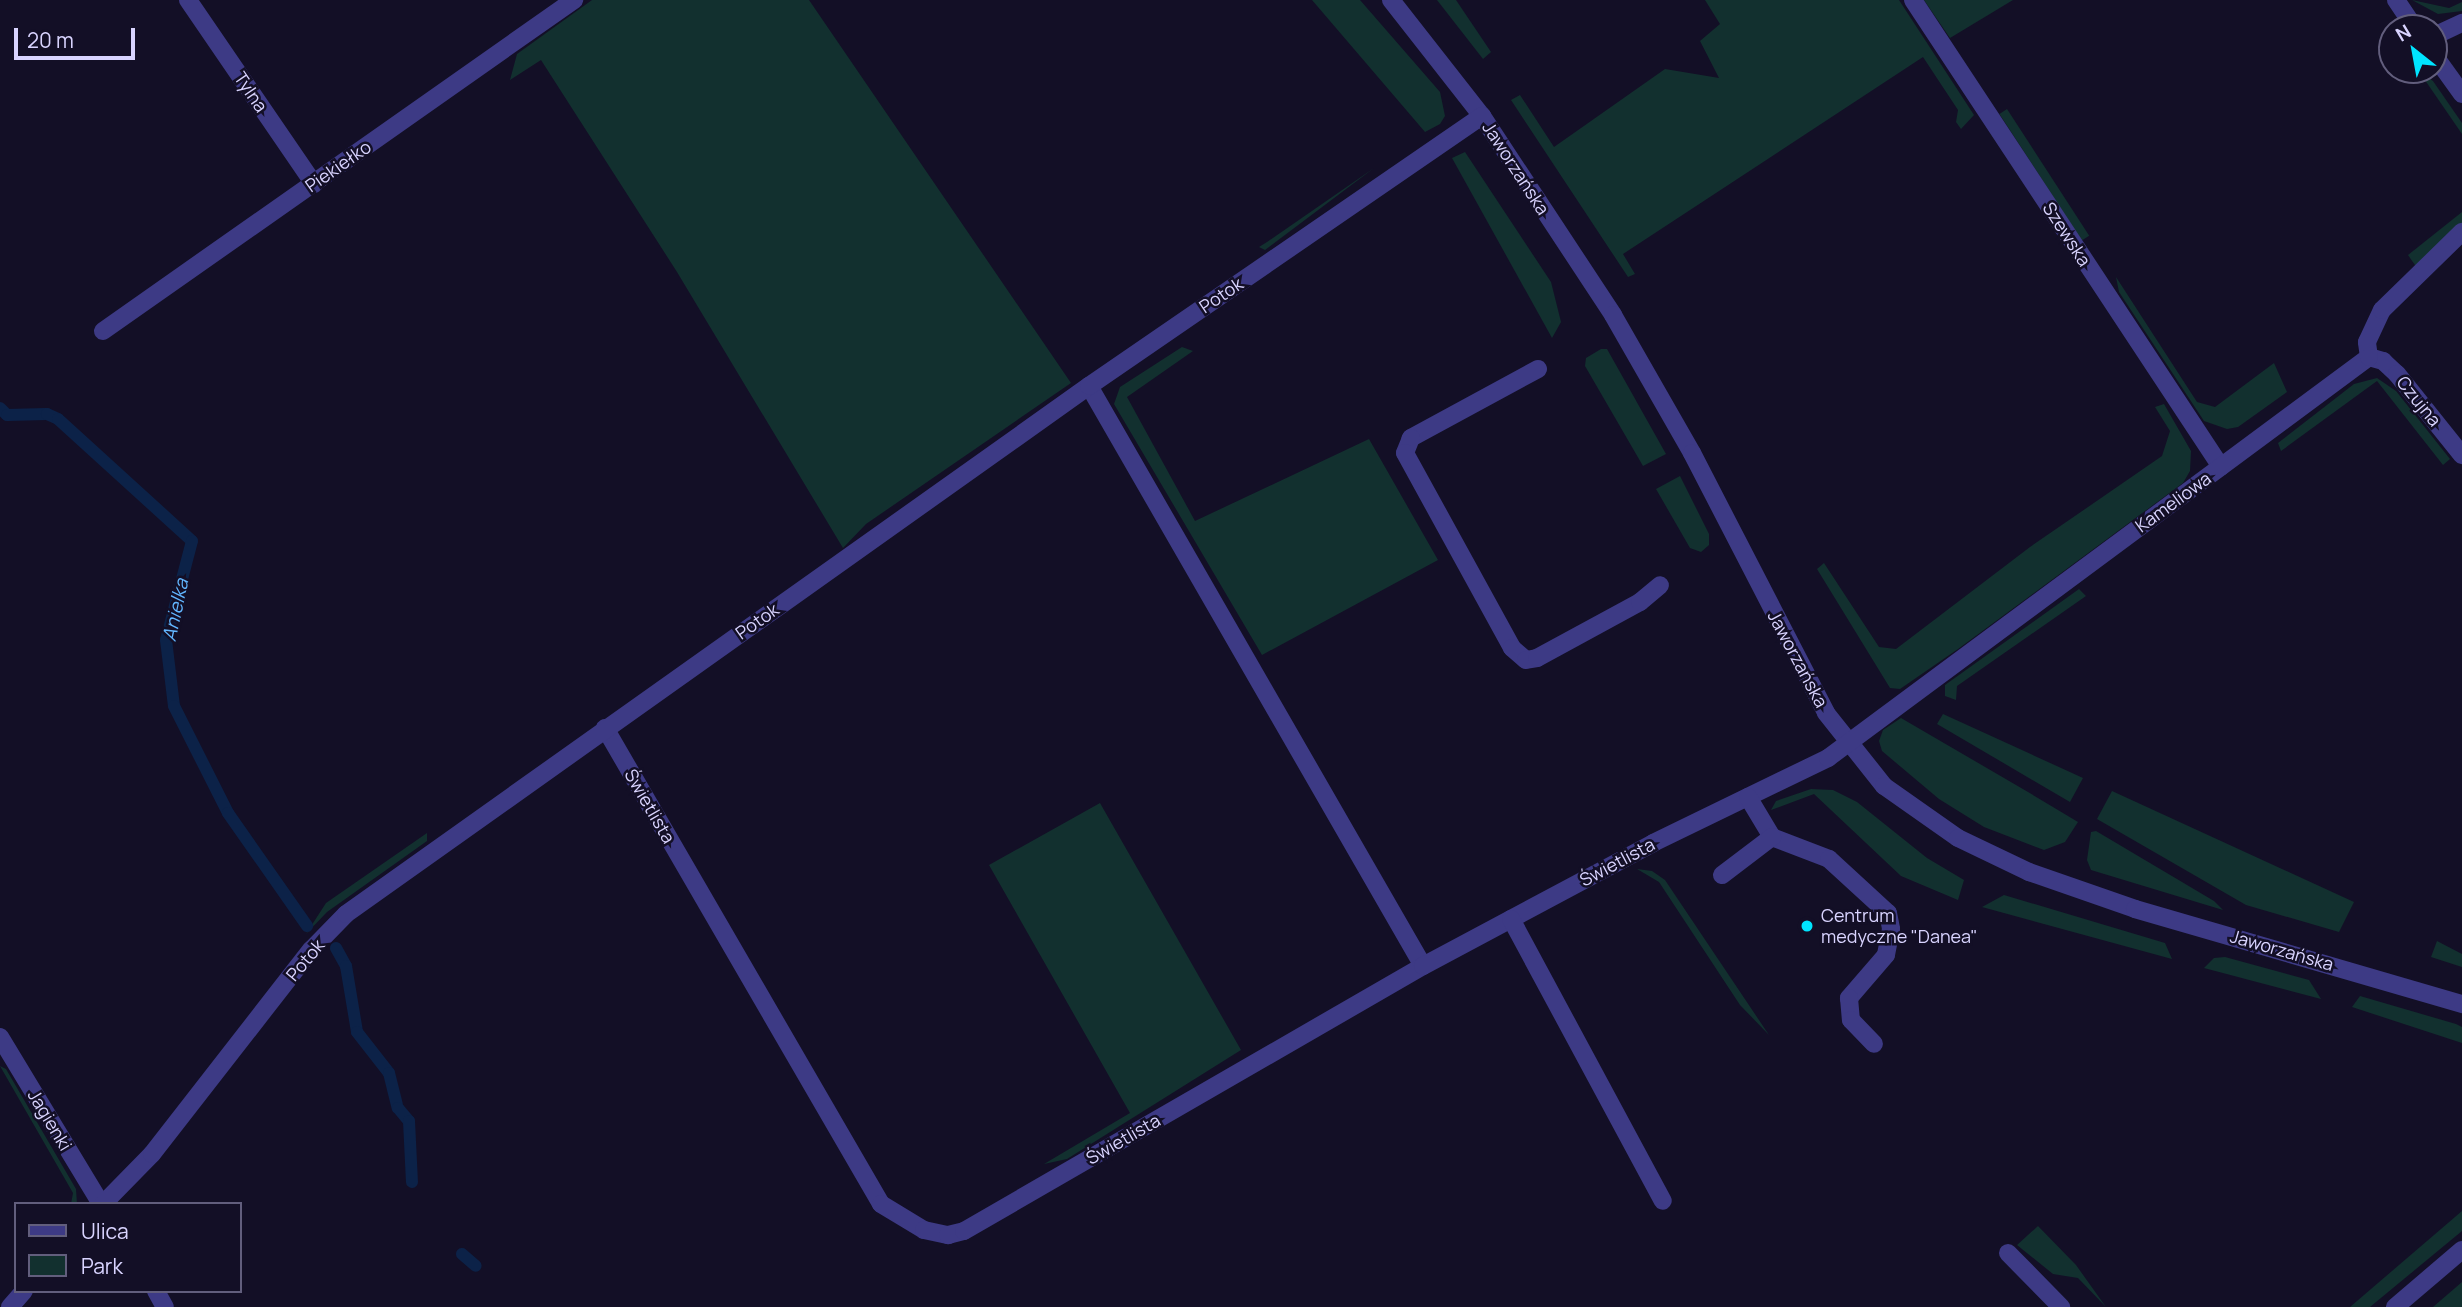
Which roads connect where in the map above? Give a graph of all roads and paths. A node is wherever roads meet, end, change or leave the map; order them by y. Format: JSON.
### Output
{"nodes":[{"id":1,"x":188,"y":0,"type":"edge"},
{"id":2,"x":574,"y":0,"type":"edge"},
{"id":3,"x":1391,"y":0,"type":"edge"},
{"id":4,"x":1913,"y":0,"type":"edge"},
{"id":5,"x":2448,"y":74,"type":"edge"},
{"id":6,"x":2462,"y":94,"type":"edge"},
{"id":7,"x":1482,"y":116,"type":"junction"},
{"id":8,"x":314,"y":184,"type":"junction"},
{"id":9,"x":2462,"y":232,"type":"edge"},
{"id":10,"x":103,"y":331,"type":"dead end"},
{"id":11,"x":2369,"y":357,"type":"junction"},
{"id":12,"x":1538,"y":369,"type":"dead end"},
{"id":13,"x":1089,"y":386,"type":"junction"},
{"id":14,"x":2462,"y":455,"type":"edge"},
{"id":15,"x":2221,"y":467,"type":"junction"},
{"id":16,"x":1660,"y":585,"type":"dead end"},
{"id":17,"x":605,"y":728,"type":"junction"},
{"id":18,"x":1847,"y":745,"type":"junction"},
{"id":19,"x":1748,"y":797,"type":"junction"},
{"id":20,"x":1772,"y":837,"type":"junction"},
{"id":21,"x":1722,"y":875,"type":"dead end"},
{"id":22,"x":1511,"y":919,"type":"junction"},
{"id":23,"x":1423,"y":966,"type":"junction"},
{"id":24,"x":2462,"y":1004,"type":"edge"},
{"id":25,"x":0,"y":1037,"type":"edge"},
{"id":26,"x":1874,"y":1044,"type":"dead end"},
{"id":27,"x":1663,"y":1201,"type":"dead end"},
{"id":28,"x":101,"y":1202,"type":"edge"},
{"id":29,"x":104,"y":1202,"type":"edge"},
{"id":30,"x":2462,"y":1250,"type":"edge"},
{"id":31,"x":2008,"y":1253,"type":"dead end"},
{"id":32,"x":22,"y":1293,"type":"edge"},
{"id":33,"x":10,"y":1307,"type":"edge"},
{"id":34,"x":2062,"y":1307,"type":"edge"},
{"id":35,"x":2395,"y":1307,"type":"edge"}],
"edges":[{"from":1,"to":8,"type":"street","name":"Tylna"},
{"from":2,"to":8,"type":"street","name":"Piekiełko"},
{"from":3,"to":7,"type":"street","name":"Jaworzańska"},
{"from":4,"to":15,"type":"street","name":"Szewska"},
{"from":5,"to":6,"type":"street"},
{"from":7,"to":13,"type":"street","name":"Potok"},
{"from":7,"to":18,"type":"street","name":"Jaworzańska"},
{"from":8,"to":10,"type":"street","name":"Piekiełko"},
{"from":9,"to":11,"type":"street"},
{"from":11,"to":14,"type":"street","name":"Czujna"},
{"from":11,"to":15,"type":"street","name":"Kameliowa"},
{"from":12,"to":16,"type":"street"},
{"from":13,"to":17,"type":"street","name":"Potok"},
{"from":13,"to":23,"type":"street"},
{"from":15,"to":18,"type":"street","name":"Kameliowa"},
{"from":17,"to":23,"type":"street","name":"Świetlista"},
{"from":17,"to":29,"type":"street","name":"Potok"},
{"from":18,"to":19,"type":"street","name":"Świetlista"},
{"from":18,"to":24,"type":"street","name":"Jaworzańska"},
{"from":19,"to":20,"type":"street"},
{"from":19,"to":22,"type":"street","name":"Świetlista"},
{"from":20,"to":21,"type":"street"},
{"from":20,"to":26,"type":"street"},
{"from":22,"to":23,"type":"street","name":"Świetlista"},
{"from":22,"to":27,"type":"street"},
{"from":25,"to":28,"type":"street","name":"Jagienki"},
{"from":30,"to":35,"type":"street"},
{"from":31,"to":34,"type":"street"},
{"from":32,"to":33,"type":"street"}]}
